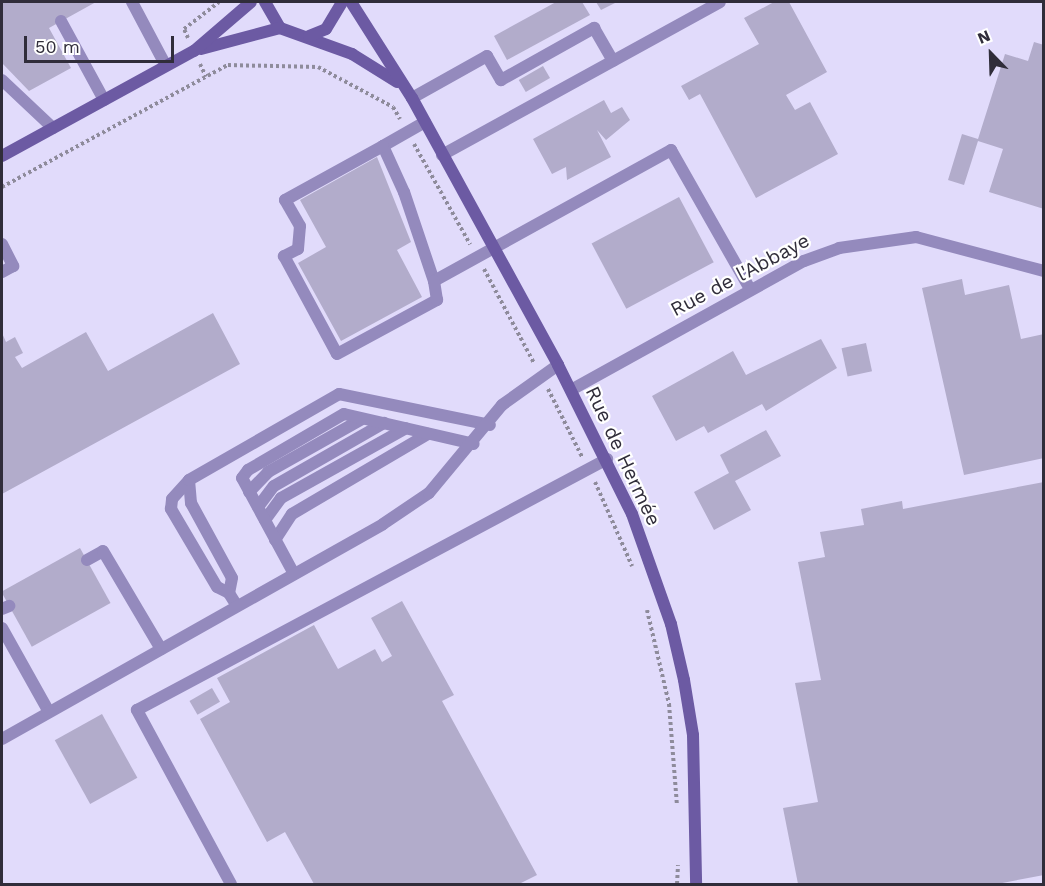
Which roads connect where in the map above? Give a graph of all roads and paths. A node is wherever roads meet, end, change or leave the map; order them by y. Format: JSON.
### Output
{"nodes":[{"id":1,"x":132,"y":2,"type":"edge"},
{"id":2,"x":251,"y":2,"type":"edge"},
{"id":3,"x":265,"y":2,"type":"edge"},
{"id":4,"x":342,"y":2,"type":"edge"},
{"id":5,"x":351,"y":2,"type":"edge"},
{"id":6,"x":720,"y":2,"type":"edge"},
{"id":7,"x":61,"y":21,"type":"dead end"},
{"id":8,"x":280,"y":28,"type":"junction"},
{"id":9,"x":309,"y":36,"type":"junction"},
{"id":10,"x":194,"y":51,"type":"junction"},
{"id":11,"x":613,"y":61,"type":"junction"},
{"id":12,"x":166,"y":66,"type":"junction"},
{"id":13,"x":2,"y":80,"type":"edge"},
{"id":14,"x":399,"y":82,"type":"junction"},
{"id":15,"x":412,"y":98,"type":"junction"},
{"id":16,"x":104,"y":100,"type":"junction"},
{"id":17,"x":424,"y":122,"type":"junction"},
{"id":18,"x":53,"y":128,"type":"junction"},
{"id":19,"x":407,"y":132,"type":"junction"},
{"id":20,"x":383,"y":146,"type":"junction"},
{"id":21,"x":442,"y":155,"type":"junction"},
{"id":22,"x":2,"y":156,"type":"edge"},
{"id":23,"x":2,"y":187,"type":"edge"},
{"id":24,"x":2,"y":244,"type":"edge"},
{"id":25,"x":493,"y":248,"type":"junction"},
{"id":26,"x":478,"y":257,"type":"junction"},
{"id":27,"x":1044,"y":271,"type":"edge"},
{"id":28,"x":2,"y":272,"type":"edge"},
{"id":29,"x":434,"y":281,"type":"junction"},
{"id":30,"x":750,"y":290,"type":"junction"},
{"id":31,"x":558,"y":365,"type":"junction"},
{"id":32,"x":541,"y":376,"type":"junction"},
{"id":33,"x":571,"y":390,"type":"junction"},
{"id":34,"x":384,"y":423,"type":"junction"},
{"id":35,"x":489,"y":425,"type":"junction"},
{"id":36,"x":406,"y":429,"type":"junction"},
{"id":37,"x":428,"y":434,"type":"junction"},
{"id":38,"x":474,"y":444,"type":"junction"},
{"id":39,"x":607,"y":459,"type":"junction"},
{"id":40,"x":589,"y":469,"type":"junction"},
{"id":41,"x":189,"y":480,"type":"junction"},
{"id":42,"x":258,"y":507,"type":"junction"},
{"id":43,"x":265,"y":520,"type":"junction"},
{"id":44,"x":275,"y":540,"type":"junction"},
{"id":45,"x":87,"y":560,"type":"dead end"},
{"id":46,"x":634,"y":572,"type":"dead end"},
{"id":47,"x":294,"y":574,"type":"junction"},
{"id":48,"x":229,"y":593,"type":"junction"},
{"id":49,"x":646,"y":604,"type":"dead end"},
{"id":50,"x":237,"y":606,"type":"junction"},
{"id":51,"x":2,"y":628,"type":"edge"},
{"id":52,"x":161,"y":649,"type":"junction"},
{"id":53,"x":49,"y":712,"type":"junction"},
{"id":54,"x":2,"y":739,"type":"edge"},
{"id":55,"x":678,"y":818,"type":"dead end"},
{"id":56,"x":679,"y":852,"type":"dead end"},
{"id":57,"x":695,"y":884,"type":"edge"},
{"id":58,"x":231,"y":885,"type":"edge"},
{"id":59,"x":677,"y":885,"type":"edge"}],
"edges":[{"from":1,"to":12,"type":"street"},
{"from":2,"to":10,"type":"street"},
{"from":3,"to":8,"type":"street"},
{"from":4,"to":9,"type":"street"},
{"from":5,"to":14,"type":"street","name":"Rue de Hermée"},
{"from":6,"to":11,"type":"street"},
{"from":7,"to":16,"type":"street"},
{"from":8,"to":9,"type":"street","name":"Rue de Hermée"},
{"from":8,"to":10,"type":"street"},
{"from":9,"to":14,"type":"street","name":"Rue de Hermée"},
{"from":10,"to":12,"type":"street"},
{"from":11,"to":15,"type":"street"},
{"from":11,"to":21,"type":"street"},
{"from":12,"to":16,"type":"street"},
{"from":13,"to":18,"type":"street"},
{"from":14,"to":15,"type":"street","name":"Rue de Hermée"},
{"from":15,"to":17,"type":"street","name":"Rue de Hermée"},
{"from":16,"to":18,"type":"street"},
{"from":17,"to":19,"type":"street"},
{"from":17,"to":21,"type":"street","name":"Rue de Hermée"},
{"from":18,"to":22,"type":"street"},
{"from":19,"to":20,"type":"street"},
{"from":19,"to":23,"type":"path"},
{"from":19,"to":26,"type":"path"},
{"from":20,"to":29,"type":"street"},
{"from":20,"to":29,"type":"street"},
{"from":21,"to":25,"type":"street","name":"Rue de Hermée"},
{"from":24,"to":28,"type":"street"},
{"from":25,"to":26,"type":"street"},
{"from":25,"to":30,"type":"street"},
{"from":25,"to":31,"type":"street","name":"Rue de Hermée"},
{"from":26,"to":29,"type":"street"},
{"from":26,"to":32,"type":"path"},
{"from":27,"to":30,"type":"street","name":"Rue de l'Abbaye"},
{"from":30,"to":33,"type":"street","name":"Rue de l'Abbaye"},
{"from":31,"to":32,"type":"street"},
{"from":31,"to":33,"type":"street","name":"Rue de Hermée"},
{"from":32,"to":35,"type":"street"},
{"from":32,"to":40,"type":"path"},
{"from":33,"to":39,"type":"street","name":"Rue de Hermée"},
{"from":34,"to":36,"type":"street"},
{"from":34,"to":42,"type":"street"},
{"from":34,"to":42,"type":"street"},
{"from":35,"to":38,"type":"street"},
{"from":35,"to":41,"type":"street"},
{"from":36,"to":37,"type":"street"},
{"from":36,"to":43,"type":"street"},
{"from":37,"to":38,"type":"street"},
{"from":37,"to":44,"type":"street"},
{"from":38,"to":47,"type":"street"},
{"from":39,"to":40,"type":"street"},
{"from":39,"to":57,"type":"street","name":"Rue de Hermée"},
{"from":40,"to":46,"type":"path"},
{"from":40,"to":58,"type":"street"},
{"from":41,"to":48,"type":"street"},
{"from":41,"to":48,"type":"street"},
{"from":42,"to":43,"type":"street"},
{"from":43,"to":44,"type":"street"},
{"from":44,"to":47,"type":"street"},
{"from":45,"to":52,"type":"street"},
{"from":47,"to":50,"type":"street"},
{"from":48,"to":50,"type":"street"},
{"from":49,"to":55,"type":"path"},
{"from":50,"to":52,"type":"street"},
{"from":51,"to":53,"type":"street"},
{"from":52,"to":53,"type":"street"},
{"from":53,"to":54,"type":"street"},
{"from":56,"to":59,"type":"path"}]}
